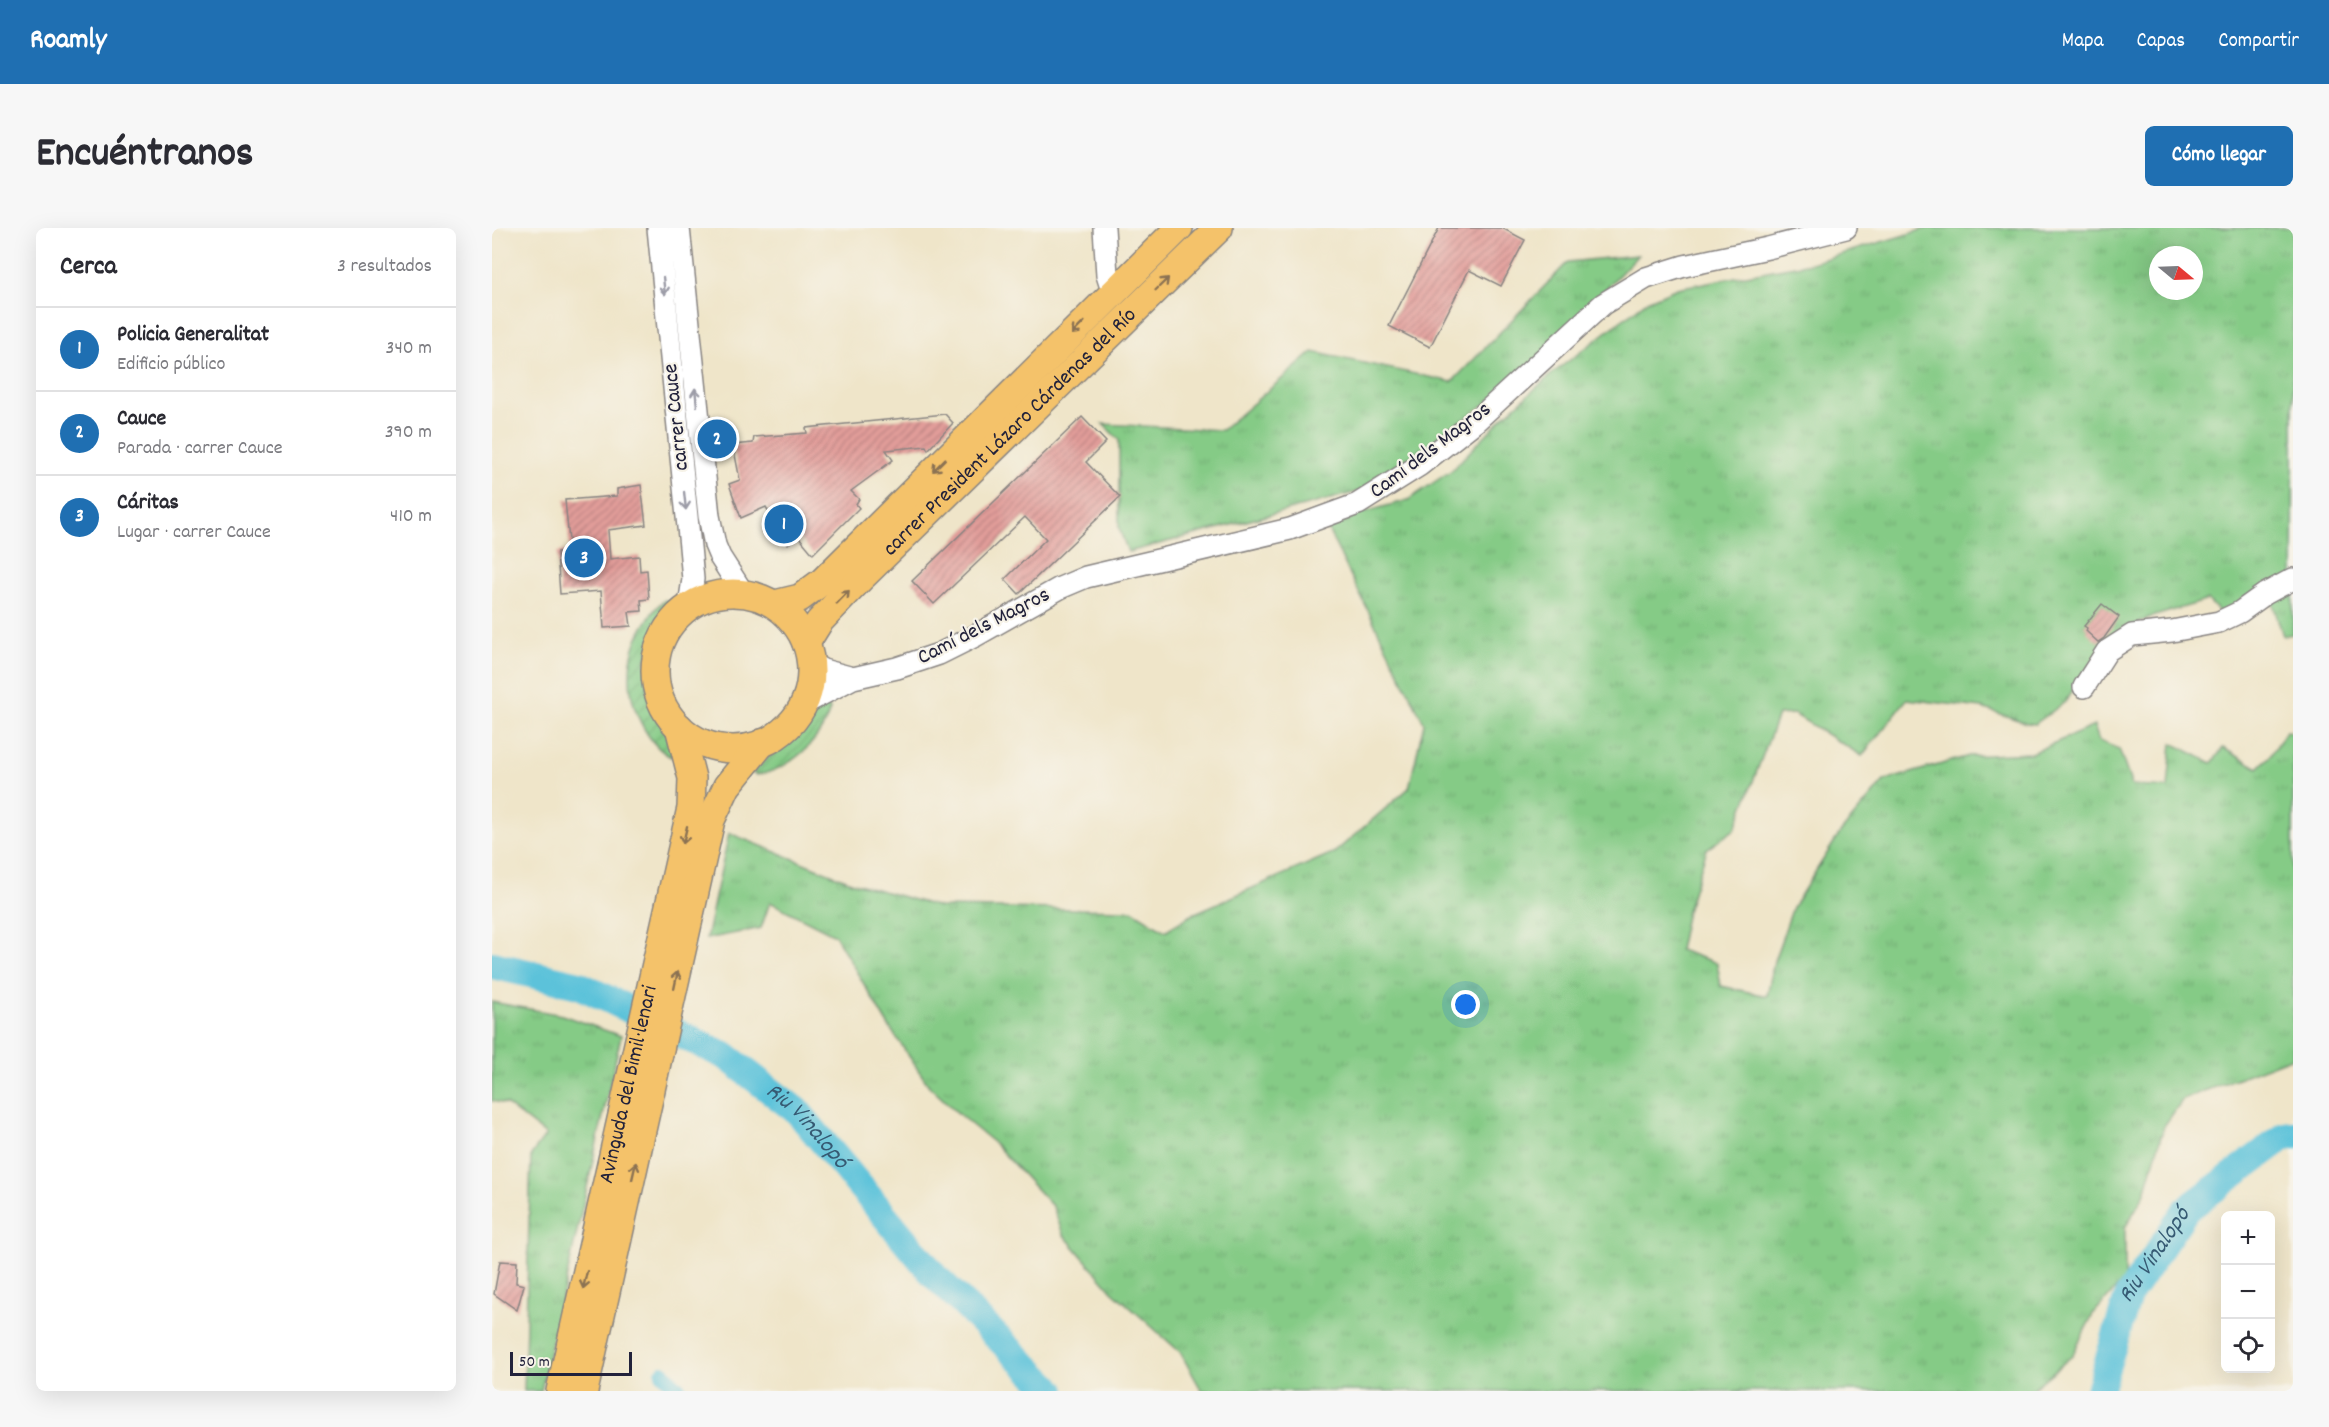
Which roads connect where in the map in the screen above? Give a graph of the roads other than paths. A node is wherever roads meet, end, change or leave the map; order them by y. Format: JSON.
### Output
{"nodes":[{"id":1,"x":658,"y":228,"type":"edge"},
{"id":2,"x":679,"y":228,"type":"edge"},
{"id":3,"x":1104,"y":228,"type":"edge"},
{"id":4,"x":1179,"y":228,"type":"edge"},
{"id":5,"x":1220,"y":228,"type":"edge"},
{"id":6,"x":1846,"y":228,"type":"edge"},
{"id":7,"x":1113,"y":294,"type":"junction"},
{"id":8,"x":2293,"y":579,"type":"edge"},
{"id":9,"x":743,"y":593,"type":"junction"},
{"id":10,"x":775,"y":604,"type":"junction"},
{"id":11,"x":689,"y":606,"type":"junction"},
{"id":12,"x":809,"y":653,"type":"junction"},
{"id":13,"x":853,"y":678,"type":"junction"},
{"id":14,"x":2084,"y":687,"type":"dead end"},
{"id":15,"x":804,"y":704,"type":"junction"},
{"id":16,"x":679,"y":727,"type":"junction"},
{"id":17,"x":762,"y":744,"type":"junction"},
{"id":18,"x":610,"y":1225,"type":"junction"},
{"id":19,"x":560,"y":1391,"type":"edge"},
{"id":20,"x":584,"y":1391,"type":"edge"}],
"edges":[{"from":1,"to":11,"type":"street","name":"carrer Cauce","one_way":true},
{"from":9,"to":2,"type":"street","name":"carrer Cauce","one_way":true},
{"from":3,"to":7,"type":"street"},
{"from":4,"to":7,"type":"main road","name":"carrer President Lázaro Cárdenas del Río"},
{"from":12,"to":5,"type":"main road","name":"carrer President Lázaro Cárdenas del Río","one_way":true},
{"from":6,"to":13,"type":"street","name":"Camí dels Magros"},
{"from":7,"to":10,"type":"main road","name":"carrer President Lázaro Cárdenas del Río","one_way":true},
{"from":8,"to":14,"type":"street"},
{"from":9,"to":10,"type":"main road"},
{"from":9,"to":11,"type":"main road"},
{"from":10,"to":12,"type":"main road"},
{"from":11,"to":16,"type":"main road"},
{"from":12,"to":13,"type":"street","name":"Camí dels Magros"},
{"from":12,"to":15,"type":"main road"},
{"from":13,"to":15,"type":"street","name":"Camí dels Magros"},
{"from":15,"to":17,"type":"main road"},
{"from":16,"to":17,"type":"main road"},
{"from":16,"to":18,"type":"main road","name":"Avinguda del Bimil·lenari","one_way":true},
{"from":18,"to":17,"type":"main road","name":"Avinguda del Bimil·lenari","one_way":true},
{"from":18,"to":19,"type":"main road","name":"Avinguda del Bimil·lenari","one_way":true},
{"from":18,"to":20,"type":"main road","name":"Avinguda del Bimil·lenari"}]}
